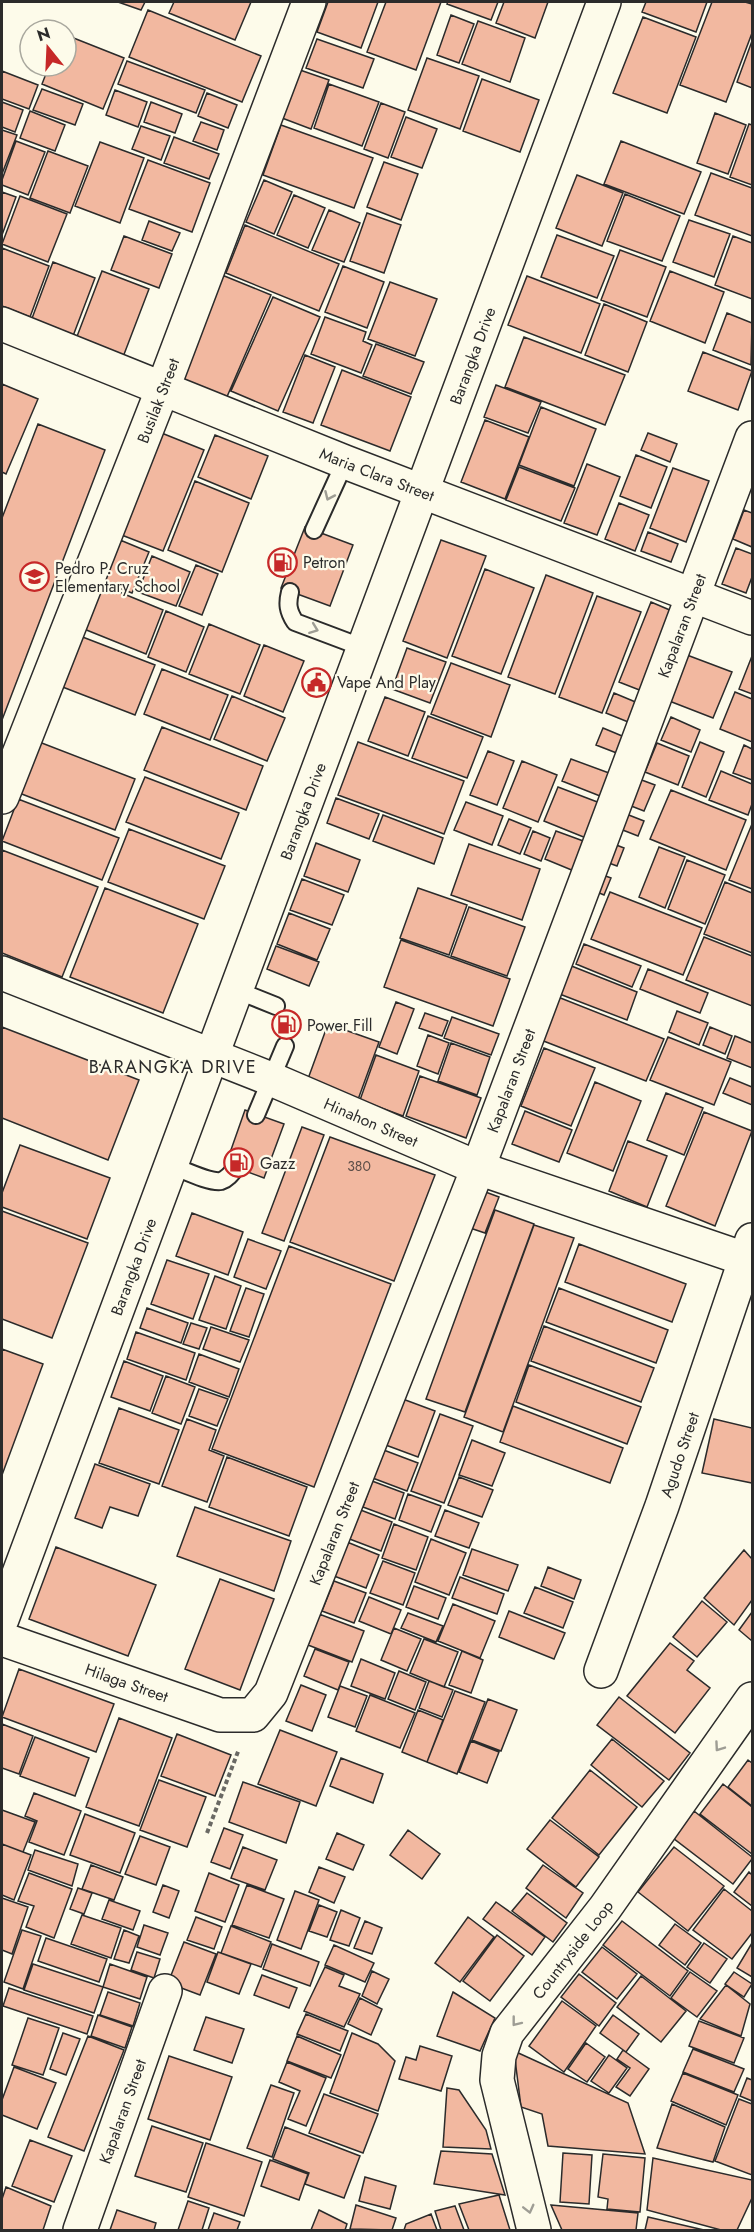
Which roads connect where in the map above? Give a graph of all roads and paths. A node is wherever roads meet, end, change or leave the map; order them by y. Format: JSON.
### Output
{"nodes":[{"id":1,"x":309,"y":2,"type":"edge"},
{"id":2,"x":604,"y":2,"type":"edge"},
{"id":3,"x":2,"y":324,"type":"edge"},
{"id":4,"x":163,"y":388,"type":"junction"},
{"id":5,"x":753,"y":438,"type":"edge"},
{"id":6,"x":345,"y":462,"type":"junction"},
{"id":7,"x":422,"y":491,"type":"junction"},
{"id":8,"x":314,"y":530,"type":"dead end"},
{"id":9,"x":290,"y":592,"type":"dead end"},
{"id":10,"x":693,"y":595,"type":"junction"},
{"id":11,"x":753,"y":618,"type":"edge"},
{"id":12,"x":364,"y":648,"type":"junction"},
{"id":13,"x":2,"y":797,"type":"edge"},
{"id":14,"x":2,"y":974,"type":"edge"},
{"id":15,"x":236,"y":990,"type":"junction"},
{"id":16,"x":276,"y":1006,"type":"dead end"},
{"id":17,"x":285,"y":1046,"type":"dead end"},
{"id":18,"x":212,"y":1056,"type":"junction"},
{"id":19,"x":271,"y":1079,"type":"junction"},
{"id":20,"x":256,"y":1115,"type":"dead end"},
{"id":21,"x":170,"y":1165,"type":"junction"},
{"id":22,"x":478,"y":1168,"type":"junction"},
{"id":23,"x":235,"y":1169,"type":"dead end"},
{"id":24,"x":750,"y":1253,"type":"edge"},
{"id":25,"x":2,"y":1619,"type":"edge"},
{"id":26,"x":2,"y":1639,"type":"edge"},
{"id":27,"x":602,"y":1671,"type":"dead end"},
{"id":28,"x":753,"y":1699,"type":"edge"},
{"id":29,"x":253,"y":1715,"type":"junction"},
{"id":30,"x":207,"y":1833,"type":"dead end"},
{"id":31,"x":165,"y":1991,"type":"dead end"},
{"id":32,"x":80,"y":2230,"type":"edge"},
{"id":33,"x":534,"y":2230,"type":"edge"}],
"edges":[{"from":1,"to":4,"type":"street","name":"Busilak Street"},
{"from":2,"to":7,"type":"street","name":"Barangka Drive"},
{"from":3,"to":4,"type":"street","name":"Maria Clara Street"},
{"from":4,"to":6,"type":"street","name":"Maria Clara Street"},
{"from":4,"to":13,"type":"street","name":"Busilak Street"},
{"from":5,"to":10,"type":"street","name":"Kapalaran Street"},
{"from":6,"to":7,"type":"street","name":"Maria Clara Street"},
{"from":6,"to":8,"type":"lane","one_way":true},
{"from":7,"to":10,"type":"street","name":"Maria Clara Street"},
{"from":7,"to":12,"type":"street","name":"Barangka Drive"},
{"from":9,"to":12,"type":"lane","one_way":true},
{"from":10,"to":11,"type":"street","name":"Maria Clara Street"},
{"from":10,"to":22,"type":"street","name":"Kapalaran Street"},
{"from":12,"to":15,"type":"street","name":"Barangka Drive"},
{"from":14,"to":18,"type":"street","name":"Hinahon Street"},
{"from":15,"to":16,"type":"lane"},
{"from":15,"to":18,"type":"street","name":"Barangka Drive"},
{"from":17,"to":19,"type":"lane"},
{"from":18,"to":19,"type":"street","name":"Hinahon Street"},
{"from":18,"to":21,"type":"street","name":"Barangka Drive"},
{"from":19,"to":20,"type":"lane"},
{"from":19,"to":22,"type":"street","name":"Hinahon Street"},
{"from":21,"to":23,"type":"lane"},
{"from":21,"to":25,"type":"street","name":"Barangka Drive"},
{"from":22,"to":24,"type":"street","name":"Hinahon Street"},
{"from":22,"to":29,"type":"street","name":"Kapalaran Street"},
{"from":24,"to":27,"type":"street","name":"Agudo Street"},
{"from":26,"to":29,"type":"street","name":"Hilaga Street"},
{"from":28,"to":33,"type":"street","name":"Countryside Loop","one_way":true},
{"from":29,"to":30,"type":"path"},
{"from":31,"to":32,"type":"street","name":"Kapalaran Street"}]}
